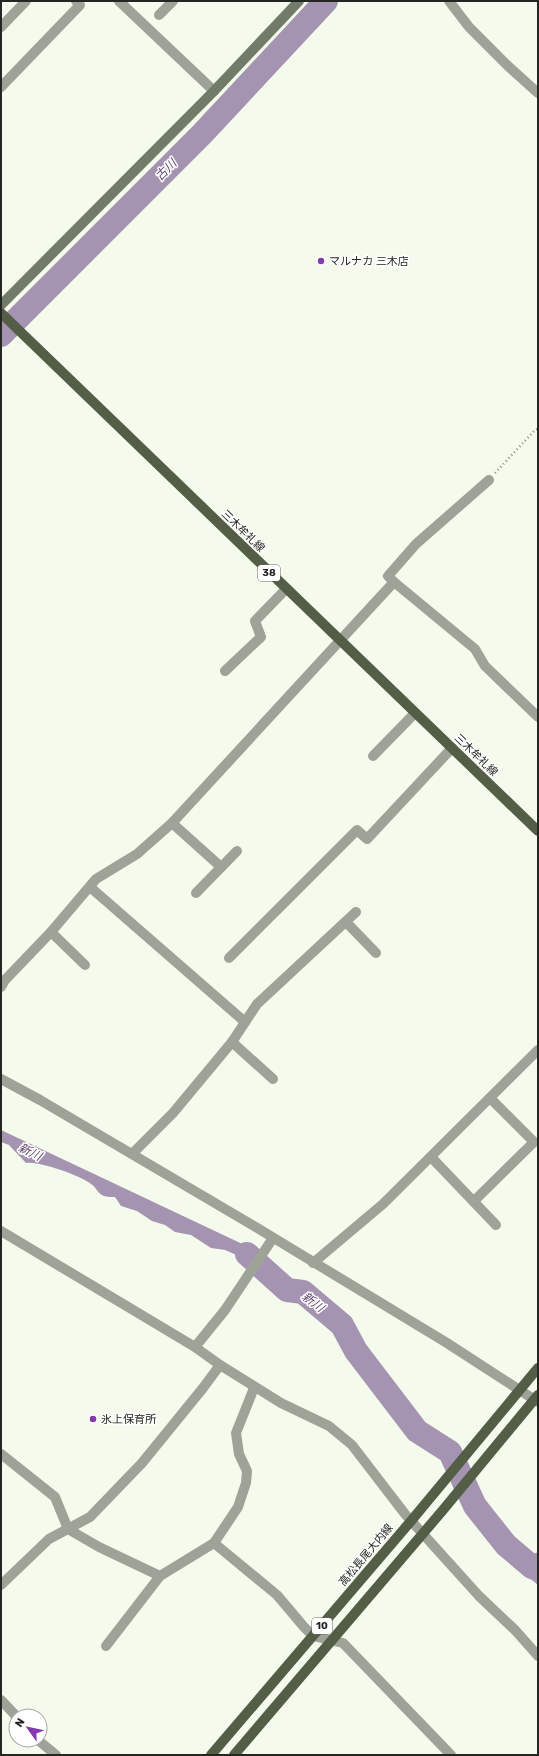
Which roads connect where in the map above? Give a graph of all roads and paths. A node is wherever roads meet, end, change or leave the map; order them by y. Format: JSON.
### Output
{"nodes":[{"id":1,"x":26,"y":1,"type":"edge"},
{"id":2,"x":76,"y":1,"type":"edge"},
{"id":3,"x":118,"y":1,"type":"edge"},
{"id":4,"x":299,"y":1,"type":"edge"},
{"id":5,"x":449,"y":1,"type":"edge"},
{"id":6,"x":168,"y":3,"type":"edge"},
{"id":7,"x":159,"y":15,"type":"dead end"},
{"id":8,"x":1,"y":27,"type":"edge"},
{"id":9,"x":1,"y":87,"type":"edge"},
{"id":10,"x":214,"y":91,"type":"junction"},
{"id":11,"x":538,"y":93,"type":"edge"},
{"id":12,"x":1,"y":305,"type":"edge"},
{"id":13,"x":1,"y":313,"type":"edge"},
{"id":14,"x":538,"y":430,"type":"edge"},
{"id":15,"x":489,"y":480,"type":"joint"},
{"id":16,"x":394,"y":582,"type":"junction"},
{"id":17,"x":286,"y":589,"type":"junction"},
{"id":18,"x":339,"y":640,"type":"junction"},
{"id":19,"x":225,"y":671,"type":"dead end"},
{"id":20,"x":415,"y":713,"type":"junction"},
{"id":21,"x":538,"y":717,"type":"edge"},
{"id":22,"x":452,"y":748,"type":"junction"},
{"id":23,"x":373,"y":756,"type":"dead end"},
{"id":24,"x":172,"y":822,"type":"junction"},
{"id":25,"x":538,"y":831,"type":"edge"},
{"id":26,"x":237,"y":851,"type":"dead end"},
{"id":27,"x":221,"y":867,"type":"junction"},
{"id":28,"x":90,"y":887,"type":"junction"},
{"id":29,"x":196,"y":893,"type":"dead end"},
{"id":30,"x":356,"y":912,"type":"dead end"},
{"id":31,"x":346,"y":922,"type":"junction"},
{"id":32,"x":51,"y":932,"type":"junction"},
{"id":33,"x":376,"y":953,"type":"dead end"},
{"id":34,"x":229,"y":958,"type":"dead end"},
{"id":35,"x":85,"y":965,"type":"dead end"},
{"id":36,"x":1,"y":987,"type":"edge"},
{"id":37,"x":245,"y":1022,"type":"junction"},
{"id":38,"x":232,"y":1042,"type":"junction"},
{"id":39,"x":538,"y":1050,"type":"edge"},
{"id":40,"x":1,"y":1079,"type":"edge"},
{"id":41,"x":273,"y":1079,"type":"dead end"},
{"id":42,"x":490,"y":1098,"type":"junction"},
{"id":43,"x":132,"y":1154,"type":"junction"},
{"id":44,"x":430,"y":1157,"type":"junction"},
{"id":45,"x":474,"y":1201,"type":"junction"},
{"id":46,"x":496,"y":1225,"type":"dead end"},
{"id":47,"x":1,"y":1231,"type":"edge"},
{"id":48,"x":273,"y":1238,"type":"junction"},
{"id":49,"x":313,"y":1263,"type":"junction"},
{"id":50,"x":195,"y":1347,"type":"junction"},
{"id":51,"x":220,"y":1365,"type":"junction"},
{"id":52,"x":538,"y":1368,"type":"edge"},
{"id":53,"x":254,"y":1388,"type":"junction"},
{"id":54,"x":521,"y":1390,"type":"junction"},
{"id":55,"x":537,"y":1399,"type":"edge"},
{"id":56,"x":1,"y":1454,"type":"edge"},
{"id":57,"x":411,"y":1521,"type":"junction"},
{"id":58,"x":68,"y":1529,"type":"junction"},
{"id":59,"x":423,"y":1534,"type":"junction"},
{"id":60,"x":214,"y":1543,"type":"junction"},
{"id":61,"x":160,"y":1576,"type":"junction"},
{"id":62,"x":1,"y":1585,"type":"edge"},
{"id":63,"x":314,"y":1636,"type":"junction"},
{"id":64,"x":331,"y":1642,"type":"junction"},
{"id":65,"x":106,"y":1646,"type":"dead end"},
{"id":66,"x":538,"y":1656,"type":"edge"},
{"id":67,"x":1,"y":1700,"type":"edge"},
{"id":68,"x":8,"y":1708,"type":"edge"},
{"id":69,"x":48,"y":1748,"type":"edge"},
{"id":70,"x":56,"y":1755,"type":"edge"},
{"id":71,"x":211,"y":1755,"type":"edge"},
{"id":72,"x":234,"y":1755,"type":"edge"},
{"id":73,"x":451,"y":1755,"type":"edge"}],
"edges":[{"from":1,"to":8,"type":"street"},
{"from":2,"to":9,"type":"street"},
{"from":3,"to":10,"type":"street"},
{"from":4,"to":10,"type":"street"},
{"from":5,"to":11,"type":"street"},
{"from":6,"to":7,"type":"street"},
{"from":10,"to":12,"type":"street"},
{"from":13,"to":17,"type":"main road","name":"三木牟礼線","number":"38"},
{"from":14,"to":15,"type":"path"},
{"from":15,"to":16,"type":"street"},
{"from":16,"to":18,"type":"street"},
{"from":16,"to":21,"type":"street"},
{"from":17,"to":18,"type":"main road","name":"三木牟礼線","number":"38"},
{"from":17,"to":19,"type":"street"},
{"from":18,"to":20,"type":"main road","name":"三木牟礼線","number":"38"},
{"from":18,"to":24,"type":"street"},
{"from":20,"to":22,"type":"main road","name":"三木牟礼線","number":"38"},
{"from":20,"to":23,"type":"street"},
{"from":22,"to":25,"type":"main road","name":"三木牟礼線","number":"38"},
{"from":22,"to":34,"type":"street"},
{"from":24,"to":27,"type":"street"},
{"from":24,"to":28,"type":"street"},
{"from":26,"to":27,"type":"street"},
{"from":27,"to":29,"type":"street"},
{"from":28,"to":32,"type":"street"},
{"from":28,"to":37,"type":"street"},
{"from":30,"to":31,"type":"street"},
{"from":31,"to":33,"type":"street"},
{"from":31,"to":37,"type":"street"},
{"from":32,"to":35,"type":"street"},
{"from":32,"to":36,"type":"street"},
{"from":37,"to":38,"type":"street"},
{"from":38,"to":41,"type":"street"},
{"from":38,"to":43,"type":"street"},
{"from":39,"to":42,"type":"street"},
{"from":40,"to":43,"type":"street"},
{"from":42,"to":44,"type":"street"},
{"from":42,"to":45,"type":"street"},
{"from":43,"to":48,"type":"street"},
{"from":44,"to":45,"type":"street"},
{"from":44,"to":49,"type":"street"},
{"from":45,"to":46,"type":"street"},
{"from":47,"to":50,"type":"street"},
{"from":48,"to":49,"type":"street"},
{"from":48,"to":50,"type":"street"},
{"from":49,"to":54,"type":"street"},
{"from":50,"to":51,"type":"street"},
{"from":51,"to":53,"type":"street"},
{"from":51,"to":58,"type":"street"},
{"from":52,"to":54,"type":"main road","name":"高松長尾大内線","number":"10"},
{"from":53,"to":57,"type":"street"},
{"from":53,"to":60,"type":"street"},
{"from":54,"to":55,"type":"street"},
{"from":54,"to":57,"type":"main road","name":"高松長尾大内線","number":"10"},
{"from":55,"to":59,"type":"main road","number":"10"},
{"from":56,"to":58,"type":"street"},
{"from":57,"to":59,"type":"street"},
{"from":57,"to":63,"type":"main road","name":"高松長尾大内線","number":"10"},
{"from":58,"to":61,"type":"street"},
{"from":58,"to":62,"type":"street"},
{"from":59,"to":64,"type":"main road","number":"10"},
{"from":59,"to":66,"type":"street"},
{"from":60,"to":61,"type":"street"},
{"from":60,"to":63,"type":"street"},
{"from":61,"to":65,"type":"street"},
{"from":63,"to":64,"type":"street"},
{"from":63,"to":71,"type":"main road","name":"高松長尾大内線","number":"10"},
{"from":64,"to":72,"type":"main road","number":"10"},
{"from":64,"to":73,"type":"street"},
{"from":67,"to":68,"type":"street"},
{"from":69,"to":70,"type":"street"}]}
